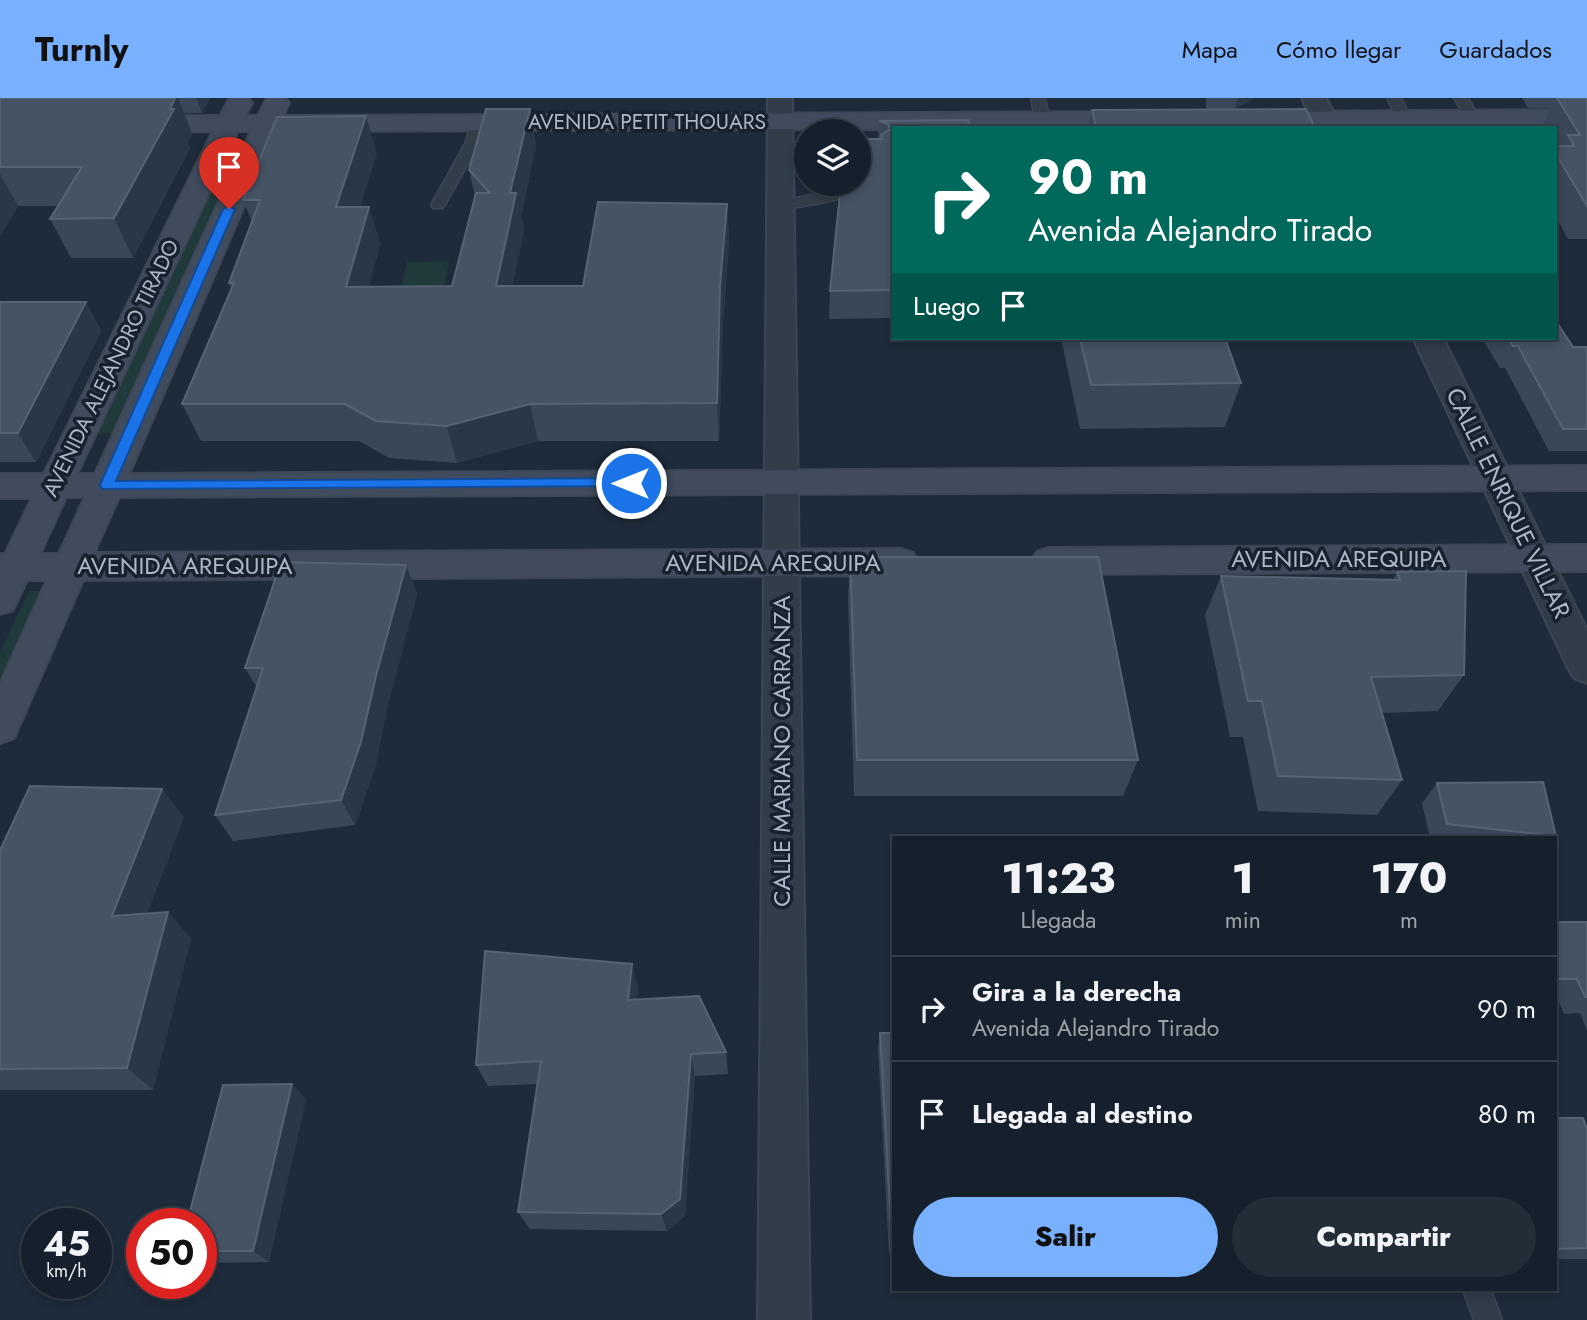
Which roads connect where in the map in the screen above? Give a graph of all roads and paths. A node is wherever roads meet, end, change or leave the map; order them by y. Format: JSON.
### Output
{"nodes":[{"id":1,"x":1467,"y":108,"type":"edge"},
{"id":2,"x":1399,"y":109,"type":"edge"},
{"id":3,"x":235,"y":111,"type":"edge"},
{"id":4,"x":272,"y":111,"type":"edge"},
{"id":5,"x":1322,"y":115,"type":"edge"},
{"id":6,"x":1042,"y":116,"type":"edge"},
{"id":7,"x":1587,"y":118,"type":"edge"},
{"id":8,"x":1163,"y":120,"type":"edge"},
{"id":9,"x":1230,"y":120,"type":"edge"},
{"id":10,"x":479,"y":123,"type":"junction"},
{"id":11,"x":109,"y":124,"type":"edge"},
{"id":12,"x":989,"y":124,"type":"edge"},
{"id":13,"x":871,"y":126,"type":"edge"},
{"id":14,"x":787,"y":129,"type":"edge"},
{"id":15,"x":827,"y":196,"type":"edge"},
{"id":16,"x":438,"y":205,"type":"dead end"},
{"id":17,"x":780,"y":206,"type":"junction"},
{"id":18,"x":1430,"y":340,"type":"edge"},
{"id":19,"x":1496,"y":478,"type":"junction"},
{"id":20,"x":1587,"y":478,"type":"edge"},
{"id":21,"x":781,"y":482,"type":"junction"},
{"id":22,"x":107,"y":485,"type":"junction"},
{"id":23,"x":0,"y":486,"type":"edge"},
{"id":24,"x":54,"y":486,"type":"junction"},
{"id":25,"x":1534,"y":558,"type":"junction"},
{"id":26,"x":1587,"y":558,"type":"edge"},
{"id":27,"x":938,"y":561,"type":"edge"},
{"id":28,"x":1022,"y":561,"type":"edge"},
{"id":29,"x":782,"y":562,"type":"junction"},
{"id":30,"x":8,"y":567,"type":"edge"},
{"id":31,"x":71,"y":567,"type":"junction"},
{"id":32,"x":0,"y":600,"type":"edge"},
{"id":33,"x":1587,"y":668,"type":"edge"},
{"id":34,"x":0,"y":727,"type":"edge"},
{"id":35,"x":1478,"y":1291,"type":"edge"},
{"id":36,"x":784,"y":1320,"type":"edge"},
{"id":37,"x":1488,"y":1320,"type":"edge"}],
"edges":[{"from":1,"to":2,"type":"main road"},
{"from":1,"to":7,"type":"main road"},
{"from":2,"to":5,"type":"main road"},
{"from":3,"to":4,"type":"main road","name":"AVENIDA PETIT THOUARS"},
{"from":3,"to":11,"type":"main road","name":"AVENIDA PETIT THOUARS"},
{"from":3,"to":24,"type":"main road","name":"AVENIDA ALEJANDRO TIRADO"},
{"from":4,"to":10,"type":"main road","name":"AVENIDA PETIT THOUARS"},
{"from":4,"to":22,"type":"main road","name":"AVENIDA ALEJANDRO TIRADO"},
{"from":5,"to":9,"type":"main road"},
{"from":6,"to":8,"type":"main road","name":"AVENIDA PETIT THOUARS"},
{"from":6,"to":12,"type":"main road","name":"AVENIDA PETIT THOUARS"},
{"from":10,"to":14,"type":"main road","name":"AVENIDA PETIT THOUARS"},
{"from":10,"to":16,"type":"lane"},
{"from":12,"to":13,"type":"main road","name":"AVENIDA PETIT THOUARS"},
{"from":14,"to":17,"type":"street","name":"CALLE MARIANO CARRANZA"},
{"from":15,"to":17,"type":"lane"},
{"from":17,"to":21,"type":"street","name":"CALLE MARIANO CARRANZA"},
{"from":18,"to":19,"type":"street","name":"CALLE ENRIQUE VILLAR"},
{"from":19,"to":20,"type":"main road"},
{"from":19,"to":21,"type":"main road"},
{"from":19,"to":25,"type":"street","name":"CALLE ENRIQUE VILLAR"},
{"from":21,"to":22,"type":"main road"},
{"from":21,"to":29,"type":"street","name":"CALLE MARIANO CARRANZA"},
{"from":22,"to":24,"type":"main road"},
{"from":22,"to":31,"type":"main road","name":"AVENIDA ALEJANDRO TIRADO"},
{"from":23,"to":24,"type":"main road"},
{"from":24,"to":30,"type":"main road","name":"AVENIDA ALEJANDRO TIRADO"},
{"from":25,"to":26,"type":"main road","name":"AVENIDA AREQUIPA"},
{"from":25,"to":28,"type":"main road","name":"AVENIDA AREQUIPA"},
{"from":25,"to":33,"type":"street","name":"CALLE ENRIQUE VILLAR"},
{"from":27,"to":29,"type":"main road","name":"AVENIDA AREQUIPA"},
{"from":29,"to":31,"type":"main road","name":"AVENIDA AREQUIPA"},
{"from":29,"to":36,"type":"street","name":"CALLE MARIANO CARRANZA"},
{"from":30,"to":31,"type":"main road","name":"AVENIDA AREQUIPA"},
{"from":30,"to":32,"type":"main road","name":"AVENIDA ALEJANDRO TIRADO"},
{"from":31,"to":34,"type":"main road","name":"AVENIDA ALEJANDRO TIRADO"},
{"from":35,"to":37,"type":"lane"}]}
